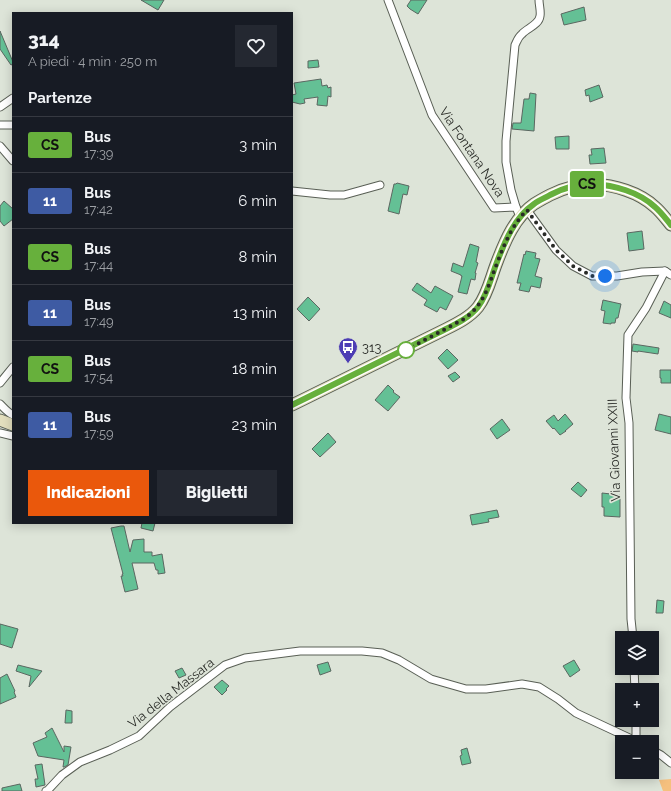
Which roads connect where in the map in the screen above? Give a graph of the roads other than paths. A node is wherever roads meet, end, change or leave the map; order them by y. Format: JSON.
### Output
{"nodes":[{"id":1,"x":388,"y":0,"type":"edge"},
{"id":2,"x":538,"y":0,"type":"edge"},
{"id":3,"x":12,"y":99,"type":"edge"},
{"id":4,"x":0,"y":107,"type":"edge"},
{"id":5,"x":0,"y":125,"type":"edge"},
{"id":6,"x":12,"y":125,"type":"edge"},
{"id":7,"x":0,"y":146,"type":"edge"},
{"id":8,"x":12,"y":160,"type":"edge"},
{"id":9,"x":380,"y":185,"type":"dead end"},
{"id":10,"x":293,"y":191,"type":"edge"},
{"id":11,"x":521,"y":211,"type":"junction"},
{"id":12,"x":671,"y":225,"type":"edge"},
{"id":13,"x":668,"y":273,"type":"edge"},
{"id":14,"x":12,"y":368,"type":"edge"},
{"id":15,"x":0,"y":383,"type":"edge"},
{"id":16,"x":305,"y":399,"type":"junction"},
{"id":17,"x":0,"y":404,"type":"edge"},
{"id":18,"x":293,"y":405,"type":"edge"},
{"id":19,"x":293,"y":411,"type":"edge"},
{"id":20,"x":12,"y":414,"type":"edge"},
{"id":21,"x":0,"y":420,"type":"edge"},
{"id":22,"x":12,"y":424,"type":"edge"},
{"id":23,"x":0,"y":433,"type":"edge"},
{"id":24,"x":12,"y":436,"type":"edge"},
{"id":25,"x":632,"y":631,"type":"edge"},
{"id":26,"x":623,"y":735,"type":"edge"},
{"id":27,"x":659,"y":754,"type":"edge"},
{"id":28,"x":671,"y":763,"type":"edge"},
{"id":29,"x":46,"y":791,"type":"edge"}],
"edges":[{"from":1,"to":11,"type":"street","name":"Via Fontana Nova"},
{"from":2,"to":11,"type":"street","name":"Via Fontana Nova"},
{"from":3,"to":4,"type":"street"},
{"from":5,"to":6,"type":"street"},
{"from":7,"to":8,"type":"street"},
{"from":9,"to":10,"type":"street"},
{"from":11,"to":12,"type":"main road"},
{"from":11,"to":13,"type":"street","name":"Via Giovanni XXIII"},
{"from":11,"to":16,"type":"main road"},
{"from":13,"to":25,"type":"street","name":"Via Giovanni XXIII"},
{"from":14,"to":15,"type":"street"},
{"from":16,"to":18,"type":"main road"},
{"from":16,"to":19,"type":"street"},
{"from":17,"to":20,"type":"street"},
{"from":21,"to":22,"type":"main road"},
{"from":23,"to":24,"type":"street"},
{"from":26,"to":29,"type":"street","name":"Via della Massara"},
{"from":27,"to":28,"type":"street"}]}
